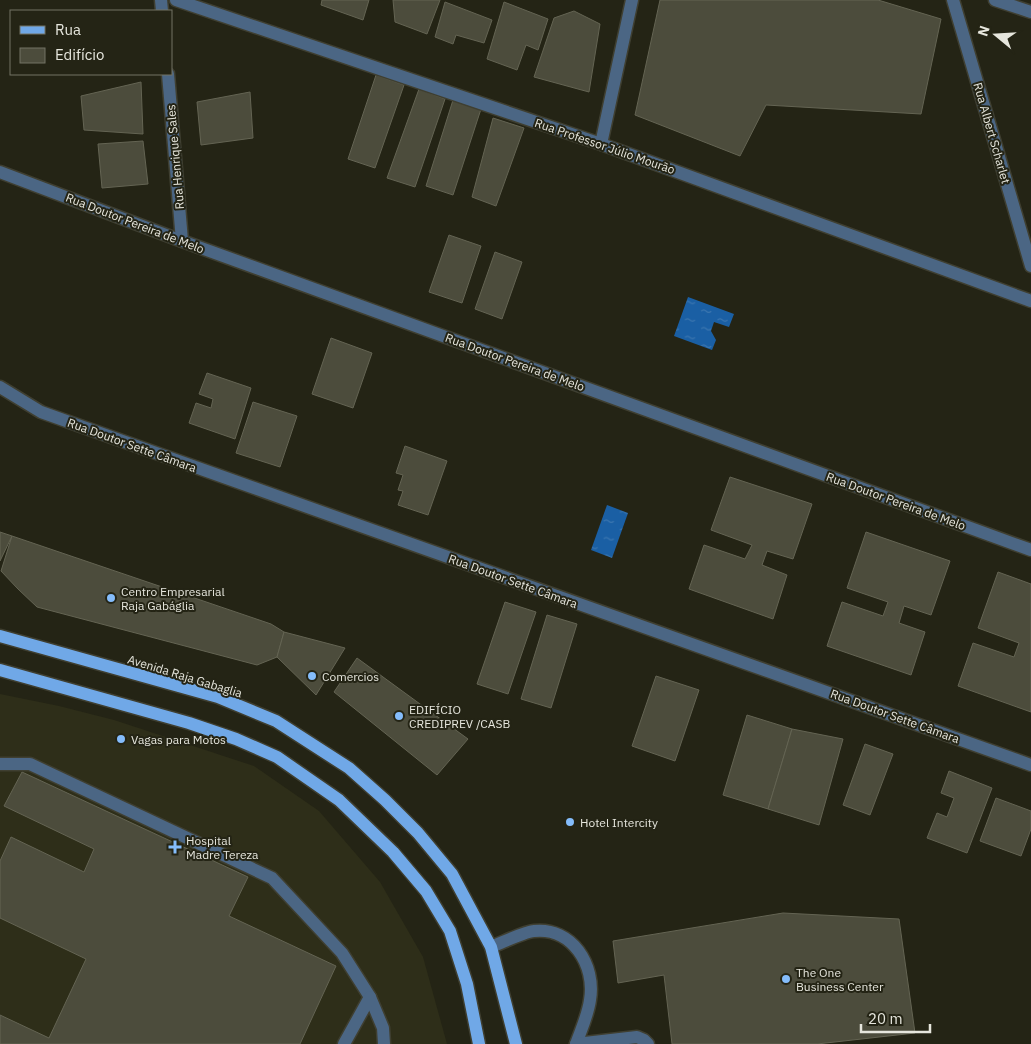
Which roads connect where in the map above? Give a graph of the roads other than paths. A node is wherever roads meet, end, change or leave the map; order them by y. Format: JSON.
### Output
{"nodes":[{"id":1,"x":176,"y":0,"type":"edge"},
{"id":2,"x":632,"y":0,"type":"edge"},
{"id":3,"x":953,"y":0,"type":"edge"},
{"id":4,"x":995,"y":0,"type":"edge"},
{"id":5,"x":1031,"y":12,"type":"edge"},
{"id":6,"x":168,"y":75,"type":"edge"},
{"id":7,"x":600,"y":144,"type":"junction"},
{"id":8,"x":0,"y":172,"type":"edge"},
{"id":9,"x":182,"y":241,"type":"junction"},
{"id":10,"x":1031,"y":266,"type":"edge"},
{"id":11,"x":1031,"y":301,"type":"edge"},
{"id":12,"x":0,"y":387,"type":"edge"},
{"id":13,"x":1031,"y":550,"type":"edge"},
{"id":14,"x":0,"y":636,"type":"edge"},
{"id":15,"x":0,"y":670,"type":"edge"},
{"id":16,"x":0,"y":764,"type":"edge"},
{"id":17,"x":1031,"y":765,"type":"edge"},
{"id":18,"x":491,"y":947,"type":"junction"},
{"id":19,"x":370,"y":997,"type":"junction"},
{"id":20,"x":344,"y":1044,"type":"edge"},
{"id":21,"x":384,"y":1044,"type":"edge"},
{"id":22,"x":479,"y":1044,"type":"edge"},
{"id":23,"x":516,"y":1044,"type":"edge"},
{"id":24,"x":576,"y":1044,"type":"edge"},
{"id":25,"x":648,"y":1044,"type":"edge"}],
"edges":[{"from":1,"to":7,"type":"street","name":"Rua Professor Júlio Mourão"},
{"from":2,"to":7,"type":"street"},
{"from":3,"to":10,"type":"street","name":"Rua Albert Scharlet"},
{"from":4,"to":5,"type":"street"},
{"from":6,"to":9,"type":"street","name":"Rua Henrique Sales"},
{"from":7,"to":11,"type":"street","name":"Rua Professor Júlio Mourão"},
{"from":8,"to":9,"type":"street","name":"Rua Doutor Pereira de Melo"},
{"from":9,"to":13,"type":"street","name":"Rua Doutor Pereira de Melo"},
{"from":12,"to":17,"type":"street","name":"Rua Doutor Sette Câmara"},
{"from":14,"to":18,"type":"main road","name":"Avenida Raja Gabaglia"},
{"from":15,"to":22,"type":"main road"},
{"from":16,"to":19,"type":"street"},
{"from":18,"to":23,"type":"main road","name":"Avenida Raja Gabaglia"},
{"from":18,"to":24,"type":"street"},
{"from":19,"to":20,"type":"street"},
{"from":19,"to":21,"type":"street"},
{"from":24,"to":25,"type":"street"}]}
